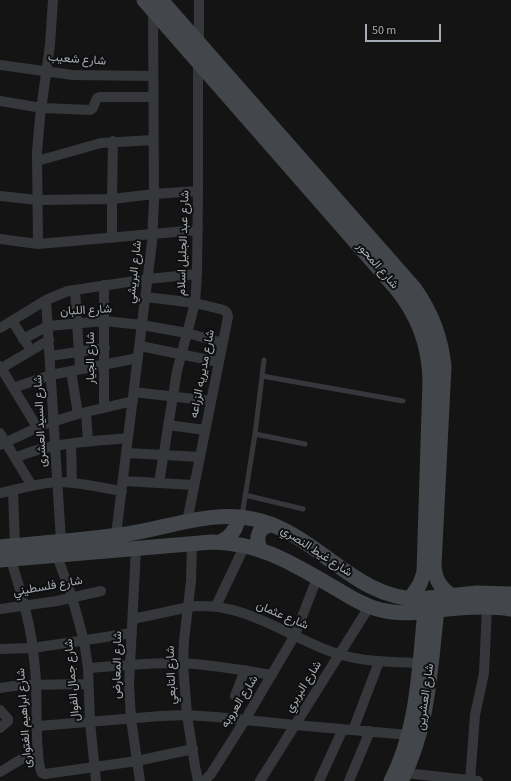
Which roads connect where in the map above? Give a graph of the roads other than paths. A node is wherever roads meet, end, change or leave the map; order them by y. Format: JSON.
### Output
{"nodes":[{"id":1,"x":53,"y":0,"type":"edge"},
{"id":2,"x":199,"y":0,"type":"edge"},
{"id":3,"x":153,"y":3,"type":"edge"},
{"id":4,"x":199,"y":43,"type":"junction"},
{"id":5,"x":198,"y":61,"type":"junction"},
{"id":6,"x":0,"y":65,"type":"edge"},
{"id":7,"x":47,"y":72,"type":"junction"},
{"id":8,"x":153,"y":76,"type":"junction"},
{"id":9,"x":153,"y":97,"type":"junction"},
{"id":10,"x":0,"y":101,"type":"edge"},
{"id":11,"x":42,"y":108,"type":"junction"},
{"id":12,"x":153,"y":140,"type":"junction"},
{"id":13,"x":113,"y":141,"type":"junction"},
{"id":14,"x":37,"y":161,"type":"junction"},
{"id":15,"x":198,"y":191,"type":"junction"},
{"id":16,"x":154,"y":194,"type":"junction"},
{"id":17,"x":0,"y":196,"type":"edge"},
{"id":18,"x":112,"y":199,"type":"junction"},
{"id":19,"x":37,"y":200,"type":"junction"},
{"id":20,"x":198,"y":230,"type":"junction"},
{"id":21,"x":152,"y":234,"type":"junction"},
{"id":22,"x":112,"y":238,"type":"junction"},
{"id":23,"x":0,"y":239,"type":"edge"},
{"id":24,"x":38,"y":244,"type":"junction"},
{"id":25,"x":197,"y":274,"type":"junction"},
{"id":26,"x":148,"y":279,"type":"junction"},
{"id":27,"x":104,"y":285,"type":"junction"},
{"id":28,"x":76,"y":290,"type":"junction"},
{"id":29,"x":146,"y":297,"type":"junction"},
{"id":30,"x":46,"y":300,"type":"junction"},
{"id":31,"x":195,"y":304,"type":"junction"},
{"id":32,"x":12,"y":321,"type":"junction"},
{"id":33,"x":105,"y":321,"type":"junction"},
{"id":34,"x":78,"y":323,"type":"junction"},
{"id":35,"x":142,"y":325,"type":"junction"},
{"id":36,"x":48,"y":326,"type":"junction"},
{"id":37,"x":0,"y":328,"type":"edge"},
{"id":38,"x":187,"y":333,"type":"junction"},
{"id":39,"x":23,"y":339,"type":"junction"},
{"id":40,"x":49,"y":340,"type":"junction"},
{"id":41,"x":223,"y":342,"type":"junction"},
{"id":42,"x":140,"y":346,"type":"junction"},
{"id":43,"x":104,"y":348,"type":"junction"},
{"id":44,"x":31,"y":351,"type":"junction"},
{"id":45,"x":79,"y":352,"type":"junction"},
{"id":46,"x":180,"y":354,"type":"junction"},
{"id":47,"x":50,"y":356,"type":"junction"},
{"id":48,"x":138,"y":358,"type":"junction"},
{"id":49,"x":264,"y":360,"type":"dead end"},
{"id":50,"x":219,"y":362,"type":"junction"},
{"id":51,"x":104,"y":365,"type":"junction"},
{"id":52,"x":0,"y":367,"type":"edge"},
{"id":53,"x":76,"y":370,"type":"junction"},
{"id":54,"x":51,"y":375,"type":"junction"},
{"id":55,"x":262,"y":376,"type":"junction"},
{"id":56,"x":13,"y":388,"type":"junction"},
{"id":57,"x":133,"y":396,"type":"junction"},
{"id":58,"x":172,"y":396,"type":"junction"},
{"id":59,"x":211,"y":401,"type":"junction"},
{"id":60,"x":403,"y":401,"type":"dead end"},
{"id":61,"x":104,"y":408,"type":"junction"},
{"id":62,"x":82,"y":413,"type":"junction"},
{"id":63,"x":54,"y":421,"type":"junction"},
{"id":64,"x":168,"y":426,"type":"junction"},
{"id":65,"x":37,"y":427,"type":"junction"},
{"id":66,"x":205,"y":430,"type":"junction"},
{"id":67,"x":0,"y":433,"type":"edge"},
{"id":68,"x":255,"y":434,"type":"junction"},
{"id":69,"x":128,"y":438,"type":"junction"},
{"id":70,"x":88,"y":442,"type":"junction"},
{"id":71,"x":3,"y":444,"type":"edge"},
{"id":72,"x":71,"y":444,"type":"junction"},
{"id":73,"x":305,"y":444,"type":"dead end"},
{"id":74,"x":55,"y":445,"type":"junction"},
{"id":75,"x":127,"y":453,"type":"junction"},
{"id":76,"x":163,"y":455,"type":"junction"},
{"id":77,"x":15,"y":458,"type":"junction"},
{"id":78,"x":200,"y":458,"type":"junction"},
{"id":79,"x":57,"y":482,"type":"junction"},
{"id":80,"x":72,"y":483,"type":"junction"},
{"id":81,"x":159,"y":483,"type":"junction"},
{"id":82,"x":194,"y":485,"type":"junction"},
{"id":83,"x":32,"y":486,"type":"junction"},
{"id":84,"x":122,"y":486,"type":"junction"},
{"id":85,"x":12,"y":490,"type":"junction"},
{"id":86,"x":0,"y":493,"type":"edge"},
{"id":87,"x":245,"y":495,"type":"junction"},
{"id":88,"x":302,"y":509,"type":"dead end"},
{"id":89,"x":240,"y":517,"type":"junction"},
{"id":90,"x":187,"y":522,"type":"junction"},
{"id":91,"x":273,"y":525,"type":"junction"},
{"id":92,"x":116,"y":535,"type":"junction"},
{"id":93,"x":61,"y":541,"type":"junction"},
{"id":94,"x":220,"y":542,"type":"junction"},
{"id":95,"x":192,"y":544,"type":"junction"},
{"id":96,"x":245,"y":545,"type":"junction"},
{"id":97,"x":0,"y":547,"type":"edge"},
{"id":98,"x":136,"y":549,"type":"junction"},
{"id":99,"x":261,"y":550,"type":"junction"},
{"id":100,"x":9,"y":555,"type":"edge"},
{"id":101,"x":57,"y":556,"type":"junction"},
{"id":102,"x":317,"y":578,"type":"junction"},
{"id":103,"x":101,"y":590,"type":"dead end"},
{"id":104,"x":511,"y":594,"type":"edge"},
{"id":105,"x":452,"y":596,"type":"junction"},
{"id":106,"x":72,"y":597,"type":"junction"},
{"id":107,"x":410,"y":599,"type":"junction"},
{"id":108,"x":25,"y":606,"type":"junction"},
{"id":109,"x":216,"y":606,"type":"junction"},
{"id":110,"x":189,"y":607,"type":"junction"},
{"id":111,"x":369,"y":607,"type":"junction"},
{"id":112,"x":487,"y":607,"type":"junction"},
{"id":113,"x":0,"y":609,"type":"edge"},
{"id":114,"x":511,"y":609,"type":"edge"},
{"id":115,"x":431,"y":611,"type":"junction"},
{"id":116,"x":133,"y":619,"type":"junction"},
{"id":117,"x":132,"y":634,"type":"junction"},
{"id":118,"x":295,"y":635,"type":"junction"},
{"id":119,"x":84,"y":641,"type":"junction"},
{"id":120,"x":32,"y":648,"type":"junction"},
{"id":121,"x":0,"y":649,"type":"edge"},
{"id":122,"x":340,"y":654,"type":"junction"},
{"id":123,"x":379,"y":662,"type":"junction"},
{"id":124,"x":183,"y":663,"type":"junction"},
{"id":125,"x":420,"y":663,"type":"junction"},
{"id":126,"x":130,"y":665,"type":"junction"},
{"id":127,"x":88,"y":668,"type":"junction"},
{"id":128,"x":245,"y":670,"type":"junction"},
{"id":129,"x":272,"y":675,"type":"junction"},
{"id":130,"x":88,"y":684,"type":"junction"},
{"id":131,"x":36,"y":685,"type":"junction"},
{"id":132,"x":0,"y":688,"type":"edge"},
{"id":133,"x":235,"y":696,"type":"dead end"},
{"id":134,"x":0,"y":710,"type":"edge"},
{"id":135,"x":187,"y":715,"type":"junction"},
{"id":136,"x":131,"y":719,"type":"junction"},
{"id":137,"x":245,"y":720,"type":"junction"},
{"id":138,"x":90,"y":722,"type":"junction"},
{"id":139,"x":295,"y":725,"type":"junction"},
{"id":140,"x":38,"y":726,"type":"junction"},
{"id":141,"x":0,"y":728,"type":"edge"},
{"id":142,"x":348,"y":729,"type":"junction"},
{"id":143,"x":370,"y":732,"type":"junction"},
{"id":144,"x":409,"y":735,"type":"junction"},
{"id":145,"x":38,"y":749,"type":"junction"},
{"id":146,"x":192,"y":749,"type":"junction"},
{"id":147,"x":137,"y":761,"type":"junction"},
{"id":148,"x":94,"y":768,"type":"junction"},
{"id":149,"x":0,"y":772,"type":"edge"},
{"id":150,"x":403,"y":777,"type":"edge"},
{"id":151,"x":96,"y":781,"type":"edge"},
{"id":152,"x":140,"y":781,"type":"edge"},
{"id":153,"x":198,"y":781,"type":"edge"},
{"id":154,"x":204,"y":781,"type":"edge"},
{"id":155,"x":260,"y":781,"type":"edge"},
{"id":156,"x":319,"y":781,"type":"edge"},
{"id":157,"x":349,"y":781,"type":"edge"},
{"id":158,"x":391,"y":781,"type":"edge"},
{"id":159,"x":472,"y":781,"type":"edge"}],
"edges":[{"from":1,"to":7,"type":"street"},
{"from":2,"to":4,"type":"street","name":"شارع عبد الجليل اسلام"},
{"from":3,"to":4,"type":"main road","name":"شارع المحور"},
{"from":3,"to":5,"type":"main road","name":"شارع المحور"},
{"from":3,"to":8,"type":"street","name":"شارع البريشي"},
{"from":4,"to":5,"type":"street","name":"شارع عبد الجليل اسلام"},
{"from":4,"to":105,"type":"main road","name":"شارع المحور"},
{"from":5,"to":15,"type":"street","name":"شارع عبد الجليل اسلام"},
{"from":5,"to":107,"type":"main road","name":"شارع المحور"},
{"from":6,"to":7,"type":"street","name":"شارع شعيب"},
{"from":7,"to":8,"type":"street","name":"شارع شعيب"},
{"from":7,"to":11,"type":"street"},
{"from":8,"to":9,"type":"street","name":"شارع البريشي"},
{"from":9,"to":11,"type":"street"},
{"from":9,"to":12,"type":"street","name":"شارع البريشي"},
{"from":10,"to":11,"type":"street"},
{"from":11,"to":14,"type":"street"},
{"from":12,"to":13,"type":"street"},
{"from":12,"to":16,"type":"street","name":"شارع البريشي"},
{"from":13,"to":14,"type":"street"},
{"from":13,"to":18,"type":"street"},
{"from":14,"to":19,"type":"street"},
{"from":15,"to":16,"type":"street"},
{"from":15,"to":20,"type":"street","name":"شارع عبد الجليل اسلام"},
{"from":16,"to":18,"type":"street"},
{"from":16,"to":21,"type":"street","name":"شارع البريشي"},
{"from":17,"to":19,"type":"street"},
{"from":18,"to":19,"type":"street"},
{"from":18,"to":22,"type":"street"},
{"from":19,"to":24,"type":"street"},
{"from":20,"to":21,"type":"street"},
{"from":20,"to":25,"type":"street","name":"شارع عبد الجليل اسلام"},
{"from":21,"to":22,"type":"street"},
{"from":21,"to":26,"type":"street","name":"شارع البريشي"},
{"from":22,"to":24,"type":"street"},
{"from":23,"to":24,"type":"street"},
{"from":25,"to":26,"type":"street"},
{"from":25,"to":31,"type":"street","name":"شارع عبد الجليل اسلام"},
{"from":26,"to":27,"type":"street"},
{"from":26,"to":29,"type":"street","name":"شارع البريشي"},
{"from":27,"to":28,"type":"street"},
{"from":27,"to":33,"type":"street","name":"شارع الجيار"},
{"from":28,"to":30,"type":"street"},
{"from":28,"to":34,"type":"street"},
{"from":29,"to":31,"type":"street","name":"شارع مديريه الزراعه"},
{"from":29,"to":35,"type":"street","name":"شارع البريشي"},
{"from":30,"to":32,"type":"street"},
{"from":30,"to":36,"type":"street","name":"شارع السيد العشرى"},
{"from":31,"to":38,"type":"street","name":"شارع عبد الجليل اسلام"},
{"from":31,"to":41,"type":"street","name":"شارع مديريه الزراعه"},
{"from":32,"to":37,"type":"street"},
{"from":32,"to":39,"type":"street"},
{"from":33,"to":34,"type":"street","name":"شارع اللبان"},
{"from":33,"to":35,"type":"street","name":"شارع اللبان"},
{"from":33,"to":43,"type":"street","name":"شارع الجيار"},
{"from":34,"to":36,"type":"street","name":"شارع اللبان"},
{"from":34,"to":45,"type":"street"},
{"from":35,"to":38,"type":"street","name":"شارع اللبان"},
{"from":35,"to":42,"type":"street","name":"شارع البريشي"},
{"from":36,"to":39,"type":"street","name":"شارع اللبان"},
{"from":36,"to":40,"type":"street","name":"شارع السيد العشرى"},
{"from":38,"to":41,"type":"street","name":"شارع اللبان"},
{"from":38,"to":46,"type":"street","name":"شارع عبد الجليل اسلام"},
{"from":39,"to":44,"type":"street"},
{"from":40,"to":44,"type":"street"},
{"from":40,"to":47,"type":"street","name":"شارع السيد العشرى"},
{"from":41,"to":50,"type":"street","name":"شارع مديريه الزراعه"},
{"from":42,"to":46,"type":"street"},
{"from":42,"to":48,"type":"street","name":"شارع البريشي"},
{"from":43,"to":45,"type":"street"},
{"from":43,"to":51,"type":"street","name":"شارع الجيار"},
{"from":44,"to":52,"type":"street"},
{"from":45,"to":47,"type":"street"},
{"from":45,"to":53,"type":"street"},
{"from":46,"to":50,"type":"street"},
{"from":46,"to":58,"type":"street","name":"شارع عبد الجليل اسلام"},
{"from":47,"to":54,"type":"street","name":"شارع السيد العشرى"},
{"from":48,"to":51,"type":"street"},
{"from":48,"to":57,"type":"street","name":"شارع البريشي"},
{"from":49,"to":55,"type":"lane"},
{"from":50,"to":59,"type":"street","name":"شارع مديريه الزراعه"},
{"from":51,"to":53,"type":"street"},
{"from":51,"to":61,"type":"street","name":"شارع الجيار"},
{"from":52,"to":56,"type":"street"},
{"from":53,"to":54,"type":"street"},
{"from":53,"to":62,"type":"street"},
{"from":54,"to":56,"type":"street"},
{"from":54,"to":63,"type":"street","name":"شارع السيد العشرى"},
{"from":55,"to":60,"type":"lane"},
{"from":55,"to":68,"type":"lane"},
{"from":56,"to":65,"type":"street"},
{"from":57,"to":58,"type":"street"},
{"from":57,"to":61,"type":"street"},
{"from":57,"to":69,"type":"street","name":"شارع البريشي"},
{"from":58,"to":59,"type":"street"},
{"from":58,"to":64,"type":"street","name":"شارع عبد الجليل اسلام"},
{"from":59,"to":66,"type":"street","name":"شارع مديريه الزراعه"},
{"from":61,"to":62,"type":"street"},
{"from":62,"to":63,"type":"street"},
{"from":62,"to":70,"type":"street"},
{"from":63,"to":65,"type":"street"},
{"from":63,"to":74,"type":"street","name":"شارع السيد العشرى"},
{"from":64,"to":66,"type":"street"},
{"from":64,"to":76,"type":"street","name":"شارع عبد الجليل اسلام"},
{"from":65,"to":71,"type":"street"},
{"from":66,"to":78,"type":"street","name":"شارع مديريه الزراعه"},
{"from":67,"to":71,"type":"street"},
{"from":68,"to":73,"type":"lane"},
{"from":68,"to":87,"type":"lane"},
{"from":69,"to":70,"type":"street"},
{"from":69,"to":75,"type":"street","name":"شارع البريشي"},
{"from":70,"to":72,"type":"street"},
{"from":71,"to":77,"type":"street"},
{"from":72,"to":74,"type":"street"},
{"from":72,"to":80,"type":"street"},
{"from":74,"to":77,"type":"street"},
{"from":74,"to":79,"type":"street","name":"شارع السيد العشرى"},
{"from":75,"to":76,"type":"street"},
{"from":75,"to":84,"type":"street","name":"شارع البريشي"},
{"from":76,"to":78,"type":"street"},
{"from":76,"to":81,"type":"street","name":"شارع عبد الجليل اسلام"},
{"from":77,"to":83,"type":"street"},
{"from":78,"to":82,"type":"street","name":"شارع مديريه الزراعه"},
{"from":79,"to":80,"type":"street"},
{"from":79,"to":83,"type":"street"},
{"from":79,"to":93,"type":"street","name":"شارع السيد العشرى"},
{"from":80,"to":84,"type":"street"},
{"from":81,"to":82,"type":"street"},
{"from":81,"to":84,"type":"street"},
{"from":82,"to":90,"type":"street","name":"شارع مديريه الزراعه"},
{"from":83,"to":85,"type":"street"},
{"from":84,"to":92,"type":"street","name":"شارع البريشي"},
{"from":85,"to":86,"type":"street"},
{"from":85,"to":100,"type":"street","name":"شارع ابراهيم الغتوارى"},
{"from":87,"to":88,"type":"lane"},
{"from":87,"to":89,"type":"lane"},
{"from":89,"to":90,"type":"main road","name":"شارع غيط النصري"},
{"from":89,"to":91,"type":"main road","name":"شارع غيط النصري"},
{"from":89,"to":94,"type":"main road"},
{"from":90,"to":92,"type":"main road","name":"شارع غيط النصري"},
{"from":91,"to":99,"type":"main road"},
{"from":91,"to":107,"type":"main road","name":"شارع غيط النصري"},
{"from":92,"to":93,"type":"main road","name":"شارع غيط النصري"},
{"from":93,"to":100,"type":"main road","name":"شارع غيط النصري"},
{"from":94,"to":95,"type":"main road","name":"شارع غيط النصري"},
{"from":94,"to":96,"type":"main road","name":"شارع غيط النصري"},
{"from":95,"to":98,"type":"main road","name":"شارع غيط النصري"},
{"from":95,"to":110,"type":"street","name":"شارع التابعي"},
{"from":96,"to":99,"type":"main road","name":"شارع غيط النصري"},
{"from":96,"to":109,"type":"street"},
{"from":97,"to":100,"type":"main road","name":"شارع غيط النصري"},
{"from":98,"to":101,"type":"main road","name":"شارع غيط النصري"},
{"from":98,"to":116,"type":"street","name":"شارع المعارض"},
{"from":99,"to":102,"type":"main road","name":"شارع غيط النصري"},
{"from":100,"to":101,"type":"main road","name":"شارع غيط النصري"},
{"from":100,"to":108,"type":"street","name":"شارع ابراهيم الغتوارى"},
{"from":101,"to":106,"type":"street","name":"شارع جمال الفوال"},
{"from":102,"to":111,"type":"main road","name":"شارع غيط النصري"},
{"from":102,"to":118,"type":"street","name":"شارع العروبه"},
{"from":103,"to":106,"type":"street","name":"شارع فلسطيني"},
{"from":104,"to":105,"type":"main road","name":"شارع غيط النصري"},
{"from":105,"to":107,"type":"main road","name":"شارع غيط النصري"},
{"from":106,"to":108,"type":"street","name":"شارع فلسطيني"},
{"from":106,"to":119,"type":"street","name":"شارع جمال الفوال"},
{"from":108,"to":113,"type":"street","name":"شارع فلسطيني"},
{"from":108,"to":120,"type":"street","name":"شارع ابراهيم الغتوارى"},
{"from":109,"to":110,"type":"street","name":"شارع عثمان"},
{"from":109,"to":118,"type":"street","name":"شارع عثمان"},
{"from":110,"to":116,"type":"street","name":"شارع عثمان"},
{"from":110,"to":124,"type":"street","name":"شارع التابعي"},
{"from":111,"to":115,"type":"main road","name":"شارع غيط النصري"},
{"from":111,"to":122,"type":"street","name":"شارع البربري"},
{"from":112,"to":114,"type":"main road","name":"شارع غيط النصري"},
{"from":112,"to":115,"type":"main road","name":"شارع غيط النصري"},
{"from":112,"to":159,"type":"street"},
{"from":115,"to":125,"type":"main road","name":"شارع العشرين"},
{"from":115,"to":150,"type":"main road","name":"شارع العشرين"},
{"from":116,"to":117,"type":"street","name":"شارع المعارض"},
{"from":117,"to":119,"type":"street"},
{"from":117,"to":126,"type":"street","name":"شارع المعارض"},
{"from":118,"to":122,"type":"street","name":"شارع عثمان"},
{"from":118,"to":129,"type":"street","name":"شارع العروبه"},
{"from":119,"to":120,"type":"street"},
{"from":119,"to":127,"type":"street","name":"شارع جمال الفوال"},
{"from":120,"to":121,"type":"street"},
{"from":120,"to":131,"type":"street","name":"شارع ابراهيم الغتوارى"},
{"from":122,"to":123,"type":"street","name":"شارع عثمان"},
{"from":122,"to":139,"type":"street","name":"شارع البربري"},
{"from":123,"to":125,"type":"street","name":"شارع عثمان"},
{"from":123,"to":142,"type":"street"},
{"from":124,"to":126,"type":"street"},
{"from":124,"to":128,"type":"street"},
{"from":124,"to":135,"type":"street","name":"شارع التابعي"},
{"from":125,"to":144,"type":"main road","name":"شارع العشرين"},
{"from":126,"to":127,"type":"street"},
{"from":126,"to":136,"type":"street","name":"شارع المعارض"},
{"from":127,"to":130,"type":"street","name":"شارع جمال الفوال"},
{"from":128,"to":129,"type":"street"},
{"from":128,"to":133,"type":"street"},
{"from":129,"to":137,"type":"street","name":"شارع العروبه"},
{"from":130,"to":131,"type":"street"},
{"from":130,"to":138,"type":"street","name":"شارع جمال الفوال"},
{"from":131,"to":132,"type":"street"},
{"from":131,"to":140,"type":"street","name":"شارع ابراهيم الغتوارى"},
{"from":134,"to":141,"type":"street"},
{"from":135,"to":136,"type":"street"},
{"from":135,"to":137,"type":"street"},
{"from":135,"to":146,"type":"street","name":"شارع التابعي"},
{"from":136,"to":138,"type":"street"},
{"from":136,"to":147,"type":"street","name":"شارع المعارض"},
{"from":137,"to":139,"type":"street"},
{"from":137,"to":154,"type":"street","name":"شارع العروبه"},
{"from":138,"to":140,"type":"street"},
{"from":138,"to":148,"type":"street","name":"شارع جمال الفوال"},
{"from":139,"to":142,"type":"street"},
{"from":139,"to":155,"type":"street","name":"شارع البربري"},
{"from":140,"to":145,"type":"street","name":"شارع ابراهيم الغتوارى"},
{"from":142,"to":143,"type":"street"},
{"from":142,"to":156,"type":"street"},
{"from":143,"to":144,"type":"street"},
{"from":143,"to":157,"type":"street"},
{"from":144,"to":158,"type":"main road","name":"شارع العشرين"},
{"from":145,"to":148,"type":"street","name":"شارع ابراهيم الغتوارى"},
{"from":145,"to":149,"type":"street"},
{"from":146,"to":147,"type":"street","name":"شارع ابراهيم الغتوارى"},
{"from":146,"to":153,"type":"street","name":"شارع التابعي"},
{"from":147,"to":148,"type":"street","name":"شارع ابراهيم الغتوارى"},
{"from":147,"to":152,"type":"street","name":"شارع المعارض"},
{"from":148,"to":151,"type":"street","name":"شارع جمال الفوال"},
{"from":150,"to":159,"type":"street"}]}
